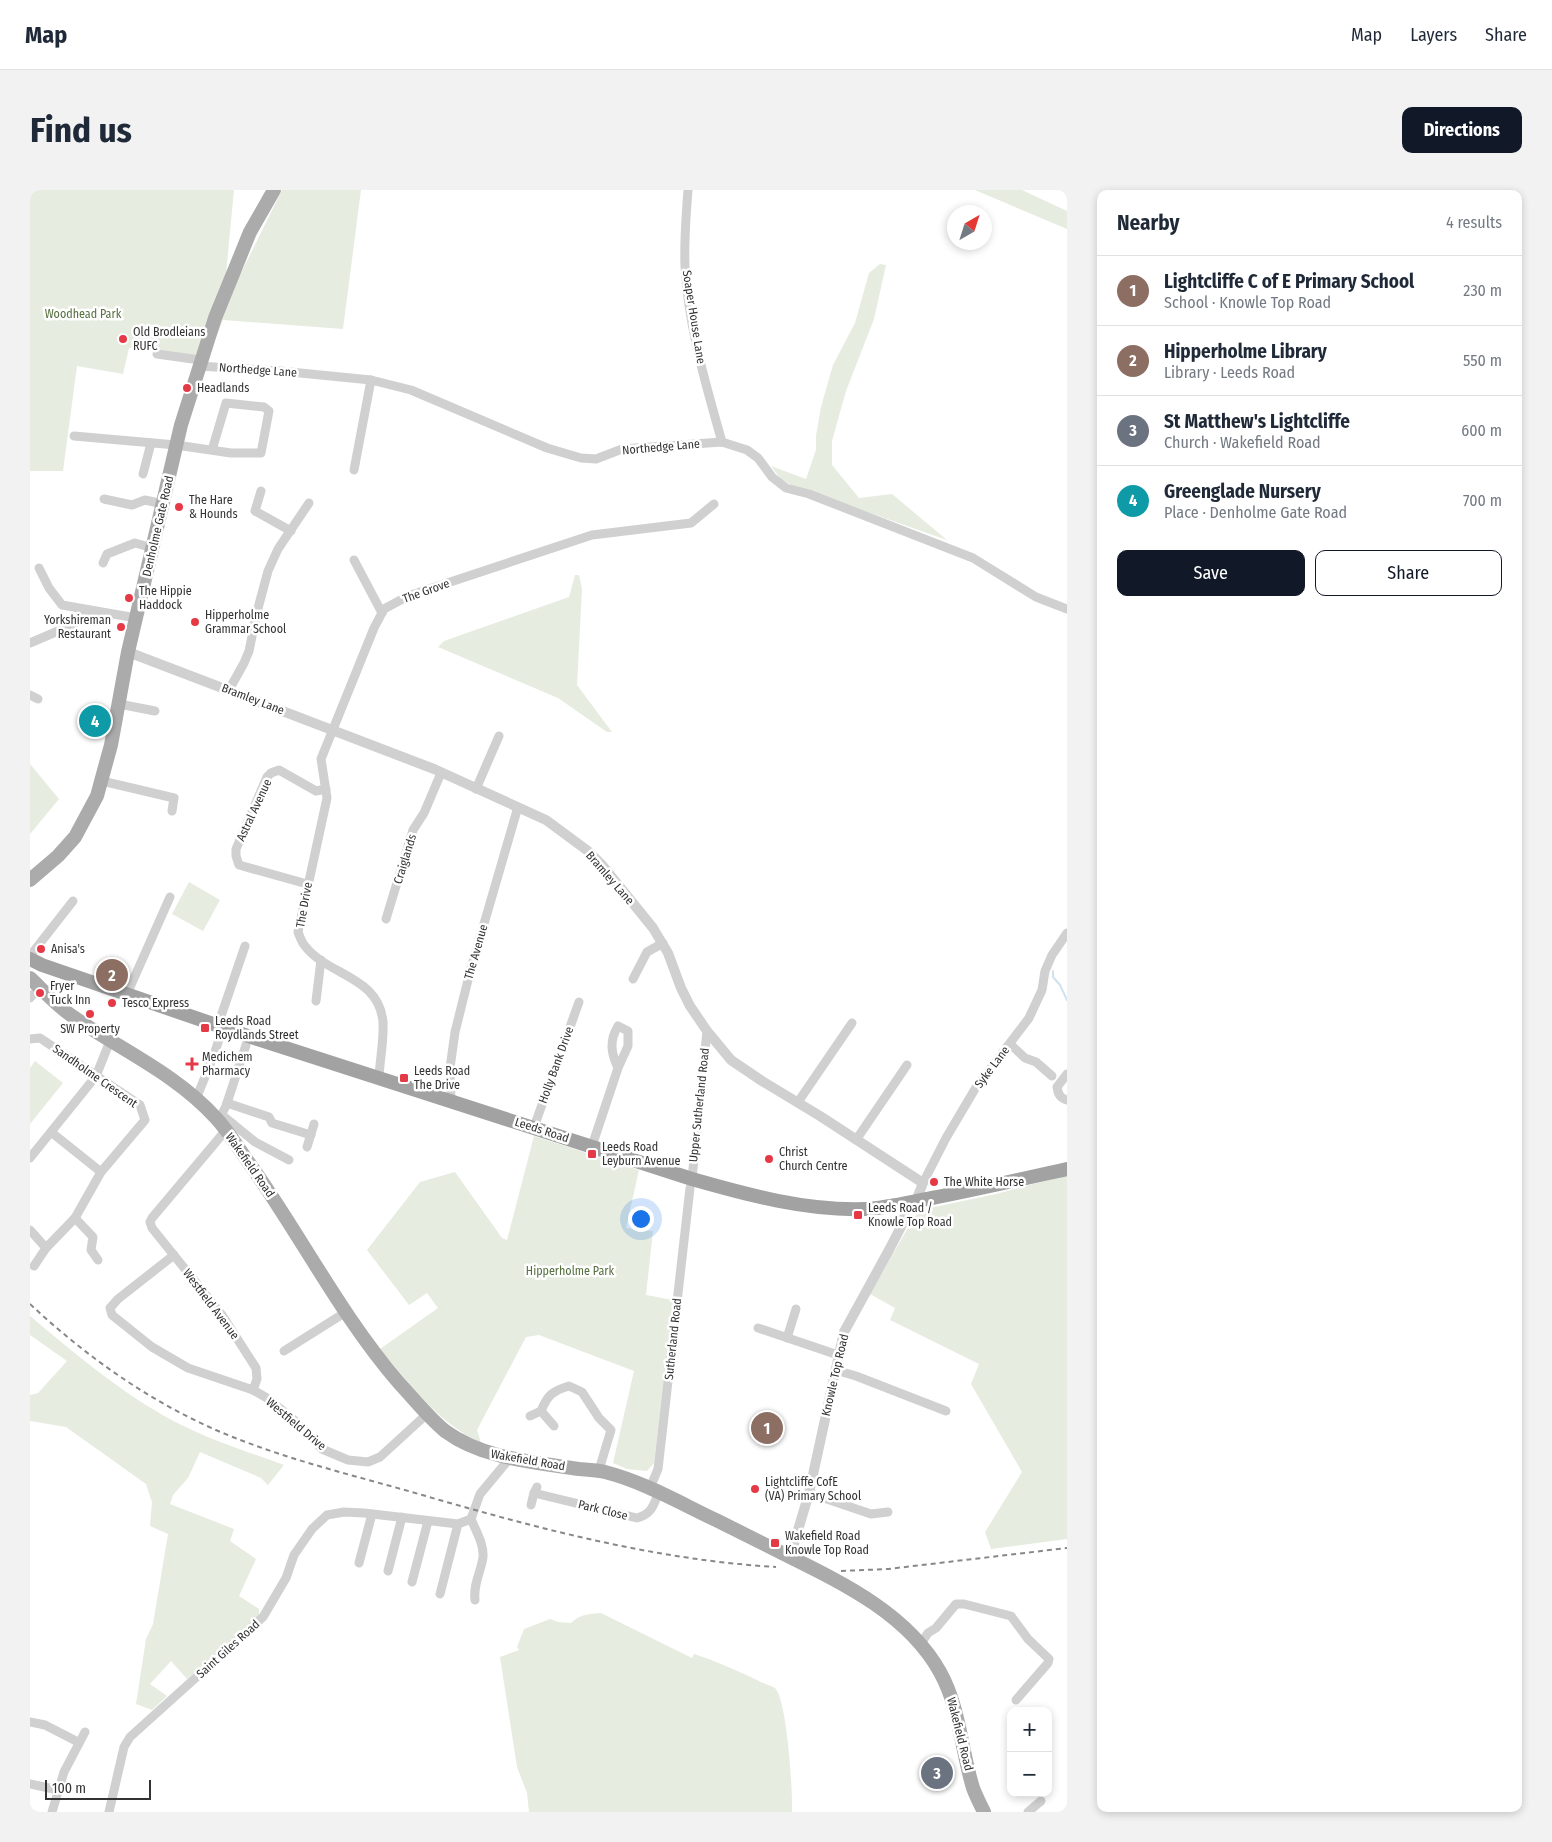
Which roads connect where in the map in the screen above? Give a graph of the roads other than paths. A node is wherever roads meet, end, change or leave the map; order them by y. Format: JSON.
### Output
{"nodes":[{"id":1,"x":274,"y":190,"type":"edge"},
{"id":2,"x":688,"y":190,"type":"edge"},
{"id":3,"x":157,"y":354,"type":"dead end"},
{"id":4,"x":199,"y":363,"type":"junction"},
{"id":5,"x":371,"y":380,"type":"junction"},
{"id":6,"x":74,"y":436,"type":"dead end"},
{"id":7,"x":151,"y":442,"type":"junction"},
{"id":8,"x":722,"y":442,"type":"junction"},
{"id":9,"x":176,"y":445,"type":"junction"},
{"id":10,"x":212,"y":450,"type":"junction"},
{"id":11,"x":354,"y":470,"type":"dead end"},
{"id":12,"x":143,"y":474,"type":"dead end"},
{"id":13,"x":261,"y":490,"type":"dead end"},
{"id":14,"x":104,"y":500,"type":"dead end"},
{"id":15,"x":162,"y":504,"type":"junction"},
{"id":16,"x":310,"y":504,"type":"dead end"},
{"id":17,"x":714,"y":504,"type":"dead end"},
{"id":18,"x":290,"y":530,"type":"junction"},
{"id":19,"x":153,"y":548,"type":"junction"},
{"id":20,"x":354,"y":560,"type":"dead end"},
{"id":21,"x":103,"y":562,"type":"dead end"},
{"id":22,"x":39,"y":568,"type":"dead end"},
{"id":23,"x":1067,"y":609,"type":"edge"},
{"id":24,"x":92,"y":611,"type":"junction"},
{"id":25,"x":382,"y":613,"type":"junction"},
{"id":26,"x":136,"y":618,"type":"junction"},
{"id":27,"x":30,"y":643,"type":"edge"},
{"id":28,"x":128,"y":652,"type":"junction"},
{"id":29,"x":229,"y":690,"type":"junction"},
{"id":30,"x":119,"y":704,"type":"junction"},
{"id":31,"x":155,"y":711,"type":"dead end"},
{"id":32,"x":334,"y":730,"type":"junction"},
{"id":33,"x":499,"y":736,"type":"dead end"},
{"id":34,"x":441,"y":773,"type":"junction"},
{"id":35,"x":102,"y":781,"type":"junction"},
{"id":36,"x":476,"y":788,"type":"junction"},
{"id":37,"x":326,"y":789,"type":"junction"},
{"id":38,"x":518,"y":807,"type":"junction"},
{"id":39,"x":172,"y":811,"type":"dead end"},
{"id":40,"x":30,"y":880,"type":"edge"},
{"id":41,"x":308,"y":884,"type":"junction"},
{"id":42,"x":170,"y":898,"type":"dead end"},
{"id":43,"x":72,"y":901,"type":"dead end"},
{"id":44,"x":386,"y":919,"type":"dead end"},
{"id":45,"x":1067,"y":933,"type":"edge"},
{"id":46,"x":663,"y":943,"type":"junction"},
{"id":47,"x":245,"y":946,"type":"dead end"},
{"id":48,"x":30,"y":958,"type":"edge"},
{"id":49,"x":322,"y":960,"type":"junction"},
{"id":50,"x":633,"y":979,"type":"dead end"},
{"id":51,"x":35,"y":982,"type":"edge"},
{"id":52,"x":126,"y":994,"type":"junction"},
{"id":53,"x":30,"y":998,"type":"edge"},
{"id":54,"x":316,"y":1001,"type":"dead end"},
{"id":55,"x":579,"y":1002,"type":"dead end"},
{"id":56,"x":852,"y":1023,"type":"dead end"},
{"id":57,"x":221,"y":1026,"type":"junction"},
{"id":58,"x":707,"y":1031,"type":"junction"},
{"id":59,"x":30,"y":1039,"type":"edge"},
{"id":60,"x":110,"y":1041,"type":"junction"},
{"id":61,"x":1010,"y":1044,"type":"junction"},
{"id":62,"x":246,"y":1045,"type":"dead end"},
{"id":63,"x":907,"y":1065,"type":"dead end"},
{"id":64,"x":618,"y":1068,"type":"dead end"},
{"id":65,"x":1067,"y":1074,"type":"edge"},
{"id":66,"x":96,"y":1076,"type":"junction"},
{"id":67,"x":1052,"y":1076,"type":"dead end"},
{"id":68,"x":379,"y":1077,"type":"junction"},
{"id":69,"x":196,"y":1098,"type":"junction"},
{"id":70,"x":1067,"y":1100,"type":"edge"},
{"id":71,"x":451,"y":1101,"type":"junction"},
{"id":72,"x":798,"y":1102,"type":"junction"},
{"id":73,"x":227,"y":1103,"type":"junction"},
{"id":74,"x":222,"y":1122,"type":"junction"},
{"id":75,"x":314,"y":1124,"type":"dead end"},
{"id":76,"x":534,"y":1127,"type":"junction"},
{"id":77,"x":51,"y":1132,"type":"junction"},
{"id":78,"x":311,"y":1135,"type":"junction"},
{"id":79,"x":856,"y":1140,"type":"junction"},
{"id":80,"x":592,"y":1146,"type":"junction"},
{"id":81,"x":307,"y":1147,"type":"dead end"},
{"id":82,"x":30,"y":1158,"type":"edge"},
{"id":83,"x":289,"y":1160,"type":"dead end"},
{"id":84,"x":1067,"y":1169,"type":"edge"},
{"id":85,"x":101,"y":1172,"type":"junction"},
{"id":86,"x":923,"y":1183,"type":"junction"},
{"id":87,"x":691,"y":1184,"type":"junction"},
{"id":88,"x":912,"y":1202,"type":"junction"},
{"id":89,"x":75,"y":1218,"type":"junction"},
{"id":90,"x":30,"y":1230,"type":"edge"},
{"id":91,"x":46,"y":1248,"type":"junction"},
{"id":92,"x":174,"y":1255,"type":"junction"},
{"id":93,"x":98,"y":1260,"type":"dead end"},
{"id":94,"x":34,"y":1266,"type":"dead end"},
{"id":95,"x":796,"y":1308,"type":"dead end"},
{"id":96,"x":346,"y":1312,"type":"junction"},
{"id":97,"x":758,"y":1328,"type":"dead end"},
{"id":98,"x":788,"y":1338,"type":"junction"},
{"id":99,"x":284,"y":1351,"type":"dead end"},
{"id":100,"x":838,"y":1356,"type":"junction"},
{"id":101,"x":835,"y":1370,"type":"junction"},
{"id":102,"x":252,"y":1390,"type":"junction"},
{"id":103,"x":541,"y":1410,"type":"junction"},
{"id":104,"x":946,"y":1411,"type":"dead end"},
{"id":105,"x":427,"y":1414,"type":"junction"},
{"id":106,"x":530,"y":1416,"type":"dead end"},
{"id":107,"x":554,"y":1426,"type":"dead end"},
{"id":108,"x":510,"y":1458,"type":"junction"},
{"id":109,"x":599,"y":1470,"type":"junction"},
{"id":110,"x":655,"y":1490,"type":"junction"},
{"id":111,"x":809,"y":1493,"type":"junction"},
{"id":112,"x":531,"y":1505,"type":"dead end"},
{"id":113,"x":888,"y":1512,"type":"dead end"},
{"id":114,"x":372,"y":1514,"type":"junction"},
{"id":115,"x":402,"y":1517,"type":"junction"},
{"id":116,"x":471,"y":1519,"type":"junction"},
{"id":117,"x":428,"y":1521,"type":"junction"},
{"id":118,"x":458,"y":1524,"type":"junction"},
{"id":119,"x":790,"y":1557,"type":"junction"},
{"id":120,"x":360,"y":1563,"type":"dead end"},
{"id":121,"x":388,"y":1571,"type":"dead end"},
{"id":122,"x":412,"y":1582,"type":"dead end"},
{"id":123,"x":440,"y":1594,"type":"dead end"},
{"id":124,"x":475,"y":1600,"type":"dead end"},
{"id":125,"x":920,"y":1645,"type":"junction"},
{"id":126,"x":1016,"y":1700,"type":"dead end"},
{"id":127,"x":30,"y":1722,"type":"edge"},
{"id":128,"x":85,"y":1732,"type":"dead end"},
{"id":129,"x":78,"y":1742,"type":"junction"},
{"id":130,"x":30,"y":1784,"type":"edge"},
{"id":131,"x":58,"y":1790,"type":"junction"},
{"id":132,"x":1041,"y":1801,"type":"dead end"},
{"id":133,"x":52,"y":1812,"type":"edge"},
{"id":134,"x":108,"y":1812,"type":"edge"},
{"id":135,"x":984,"y":1812,"type":"edge"},
{"id":136,"x":1028,"y":1812,"type":"edge"}],
"edges":[{"from":1,"to":4,"type":"main road","name":"Denholme Gate Road"},
{"from":2,"to":8,"type":"street","name":"Soaper House Lane"},
{"from":3,"to":4,"type":"street","name":"Northedge Lane"},
{"from":4,"to":5,"type":"street","name":"Northedge Lane"},
{"from":4,"to":9,"type":"main road","name":"Denholme Gate Road"},
{"from":5,"to":8,"type":"street","name":"Northedge Lane"},
{"from":5,"to":11,"type":"street"},
{"from":6,"to":7,"type":"street"},
{"from":7,"to":9,"type":"street"},
{"from":7,"to":12,"type":"street"},
{"from":8,"to":23,"type":"street","name":"Northedge Lane"},
{"from":9,"to":10,"type":"street"},
{"from":9,"to":15,"type":"main road","name":"Denholme Gate Road"},
{"from":10,"to":10,"type":"street"},
{"from":13,"to":18,"type":"street"},
{"from":14,"to":15,"type":"street"},
{"from":15,"to":19,"type":"main road","name":"Denholme Gate Road"},
{"from":16,"to":18,"type":"street"},
{"from":17,"to":25,"type":"street","name":"The Grove"},
{"from":18,"to":29,"type":"street"},
{"from":19,"to":21,"type":"street"},
{"from":19,"to":26,"type":"main road","name":"Denholme Gate Road"},
{"from":20,"to":25,"type":"street"},
{"from":22,"to":24,"type":"street"},
{"from":24,"to":26,"type":"street"},
{"from":24,"to":27,"type":"street"},
{"from":25,"to":32,"type":"street","name":"The Grove"},
{"from":26,"to":28,"type":"main road","name":"Denholme Gate Road"},
{"from":28,"to":29,"type":"street","name":"Bramley Lane"},
{"from":28,"to":30,"type":"main road","name":"Denholme Gate Road"},
{"from":29,"to":32,"type":"street","name":"Bramley Lane"},
{"from":30,"to":31,"type":"street"},
{"from":30,"to":35,"type":"main road","name":"Denholme Gate Road"},
{"from":32,"to":34,"type":"street","name":"Bramley Lane"},
{"from":32,"to":37,"type":"street","name":"The Drive"},
{"from":33,"to":36,"type":"street"},
{"from":34,"to":36,"type":"street","name":"Bramley Lane"},
{"from":34,"to":44,"type":"street","name":"Craiglands"},
{"from":35,"to":39,"type":"street"},
{"from":35,"to":40,"type":"main road","name":"Denholme Gate Road"},
{"from":36,"to":38,"type":"street","name":"Bramley Lane"},
{"from":37,"to":41,"type":"street","name":"The Drive"},
{"from":37,"to":41,"type":"street","name":"Astral Avenue"},
{"from":38,"to":46,"type":"street","name":"Bramley Lane"},
{"from":38,"to":71,"type":"street","name":"The Avenue"},
{"from":41,"to":49,"type":"street","name":"The Drive"},
{"from":42,"to":52,"type":"street"},
{"from":43,"to":48,"type":"street"},
{"from":45,"to":61,"type":"street","name":"Syke Lane"},
{"from":46,"to":50,"type":"street"},
{"from":46,"to":58,"type":"street","name":"Bramley Lane"},
{"from":47,"to":57,"type":"street"},
{"from":48,"to":52,"type":"highway","name":"Leeds Road"},
{"from":49,"to":54,"type":"street"},
{"from":49,"to":68,"type":"street","name":"The Drive"},
{"from":51,"to":53,"type":"street"},
{"from":51,"to":60,"type":"main road","name":"Wakefield Road"},
{"from":52,"to":57,"type":"highway","name":"Leeds Road"},
{"from":55,"to":76,"type":"street","name":"Holly Bank Drive"},
{"from":56,"to":72,"type":"street"},
{"from":57,"to":68,"type":"highway","name":"Leeds Road"},
{"from":57,"to":69,"type":"street"},
{"from":58,"to":72,"type":"street","name":"Bramley Lane"},
{"from":58,"to":87,"type":"street","name":"Upper Sutherland Road"},
{"from":59,"to":66,"type":"street","name":"Sandholme Crescent"},
{"from":60,"to":66,"type":"street"},
{"from":60,"to":69,"type":"main road","name":"Wakefield Road"},
{"from":61,"to":67,"type":"street"},
{"from":61,"to":86,"type":"street","name":"Syke Lane"},
{"from":62,"to":73,"type":"street"},
{"from":63,"to":79,"type":"street"},
{"from":64,"to":80,"type":"street"},
{"from":65,"to":70,"type":"street"},
{"from":66,"to":77,"type":"street"},
{"from":66,"to":85,"type":"street","name":"Sandholme Crescent"},
{"from":68,"to":71,"type":"highway","name":"Leeds Road"},
{"from":69,"to":74,"type":"main road","name":"Wakefield Road"},
{"from":71,"to":76,"type":"highway","name":"Leeds Road"},
{"from":72,"to":79,"type":"street","name":"Bramley Lane"},
{"from":73,"to":74,"type":"street"},
{"from":73,"to":78,"type":"street"},
{"from":74,"to":83,"type":"street"},
{"from":74,"to":92,"type":"street","name":"Westfield Avenue"},
{"from":74,"to":96,"type":"main road","name":"Wakefield Road"},
{"from":75,"to":78,"type":"street"},
{"from":76,"to":80,"type":"highway","name":"Leeds Road"},
{"from":77,"to":82,"type":"street"},
{"from":77,"to":85,"type":"street"},
{"from":78,"to":81,"type":"street"},
{"from":79,"to":86,"type":"street","name":"Bramley Lane"},
{"from":80,"to":87,"type":"highway","name":"Leeds Road"},
{"from":84,"to":88,"type":"highway","name":"Leeds Road"},
{"from":85,"to":89,"type":"street","name":"Sandholme Crescent"},
{"from":86,"to":88,"type":"street","name":"Syke Lane"},
{"from":87,"to":88,"type":"highway","name":"Leeds Road"},
{"from":87,"to":110,"type":"street","name":"Sutherland Road"},
{"from":88,"to":100,"type":"street","name":"Knowle Top Road"},
{"from":89,"to":91,"type":"street","name":"Sandholme Crescent"},
{"from":89,"to":93,"type":"street"},
{"from":90,"to":91,"type":"street"},
{"from":91,"to":94,"type":"street","name":"Sandholme Crescent"},
{"from":92,"to":102,"type":"street","name":"Westfield Avenue"},
{"from":92,"to":102,"type":"street","name":"Westfield Drive"},
{"from":95,"to":98,"type":"street"},
{"from":96,"to":99,"type":"street"},
{"from":96,"to":105,"type":"main road","name":"Wakefield Road"},
{"from":97,"to":98,"type":"street"},
{"from":98,"to":100,"type":"street"},
{"from":100,"to":101,"type":"street","name":"Knowle Top Road"},
{"from":101,"to":104,"type":"street"},
{"from":101,"to":111,"type":"street","name":"Knowle Top Road"},
{"from":102,"to":105,"type":"street","name":"Westfield Drive"},
{"from":103,"to":106,"type":"street"},
{"from":103,"to":107,"type":"street"},
{"from":103,"to":109,"type":"street"},
{"from":105,"to":108,"type":"main road","name":"Wakefield Road"},
{"from":108,"to":109,"type":"main road","name":"Wakefield Road"},
{"from":108,"to":116,"type":"street"},
{"from":109,"to":110,"type":"main road","name":"Wakefield Road"},
{"from":110,"to":112,"type":"street","name":"Park Close"},
{"from":110,"to":119,"type":"main road","name":"Wakefield Road"},
{"from":111,"to":113,"type":"street"},
{"from":111,"to":119,"type":"street","name":"Knowle Top Road"},
{"from":114,"to":115,"type":"street","name":"Saint Giles Road"},
{"from":114,"to":120,"type":"street"},
{"from":114,"to":134,"type":"street","name":"Saint Giles Road"},
{"from":115,"to":117,"type":"street","name":"Saint Giles Road"},
{"from":115,"to":121,"type":"street"},
{"from":116,"to":118,"type":"street","name":"Saint Giles Road"},
{"from":116,"to":124,"type":"street"},
{"from":117,"to":118,"type":"street","name":"Saint Giles Road"},
{"from":117,"to":122,"type":"street"},
{"from":118,"to":123,"type":"street"},
{"from":119,"to":125,"type":"main road","name":"Wakefield Road"},
{"from":125,"to":126,"type":"street"},
{"from":125,"to":135,"type":"main road","name":"Wakefield Road"},
{"from":127,"to":129,"type":"street"},
{"from":128,"to":129,"type":"street"},
{"from":129,"to":131,"type":"street"},
{"from":130,"to":131,"type":"street"},
{"from":131,"to":133,"type":"street"},
{"from":132,"to":136,"type":"street"}]}
